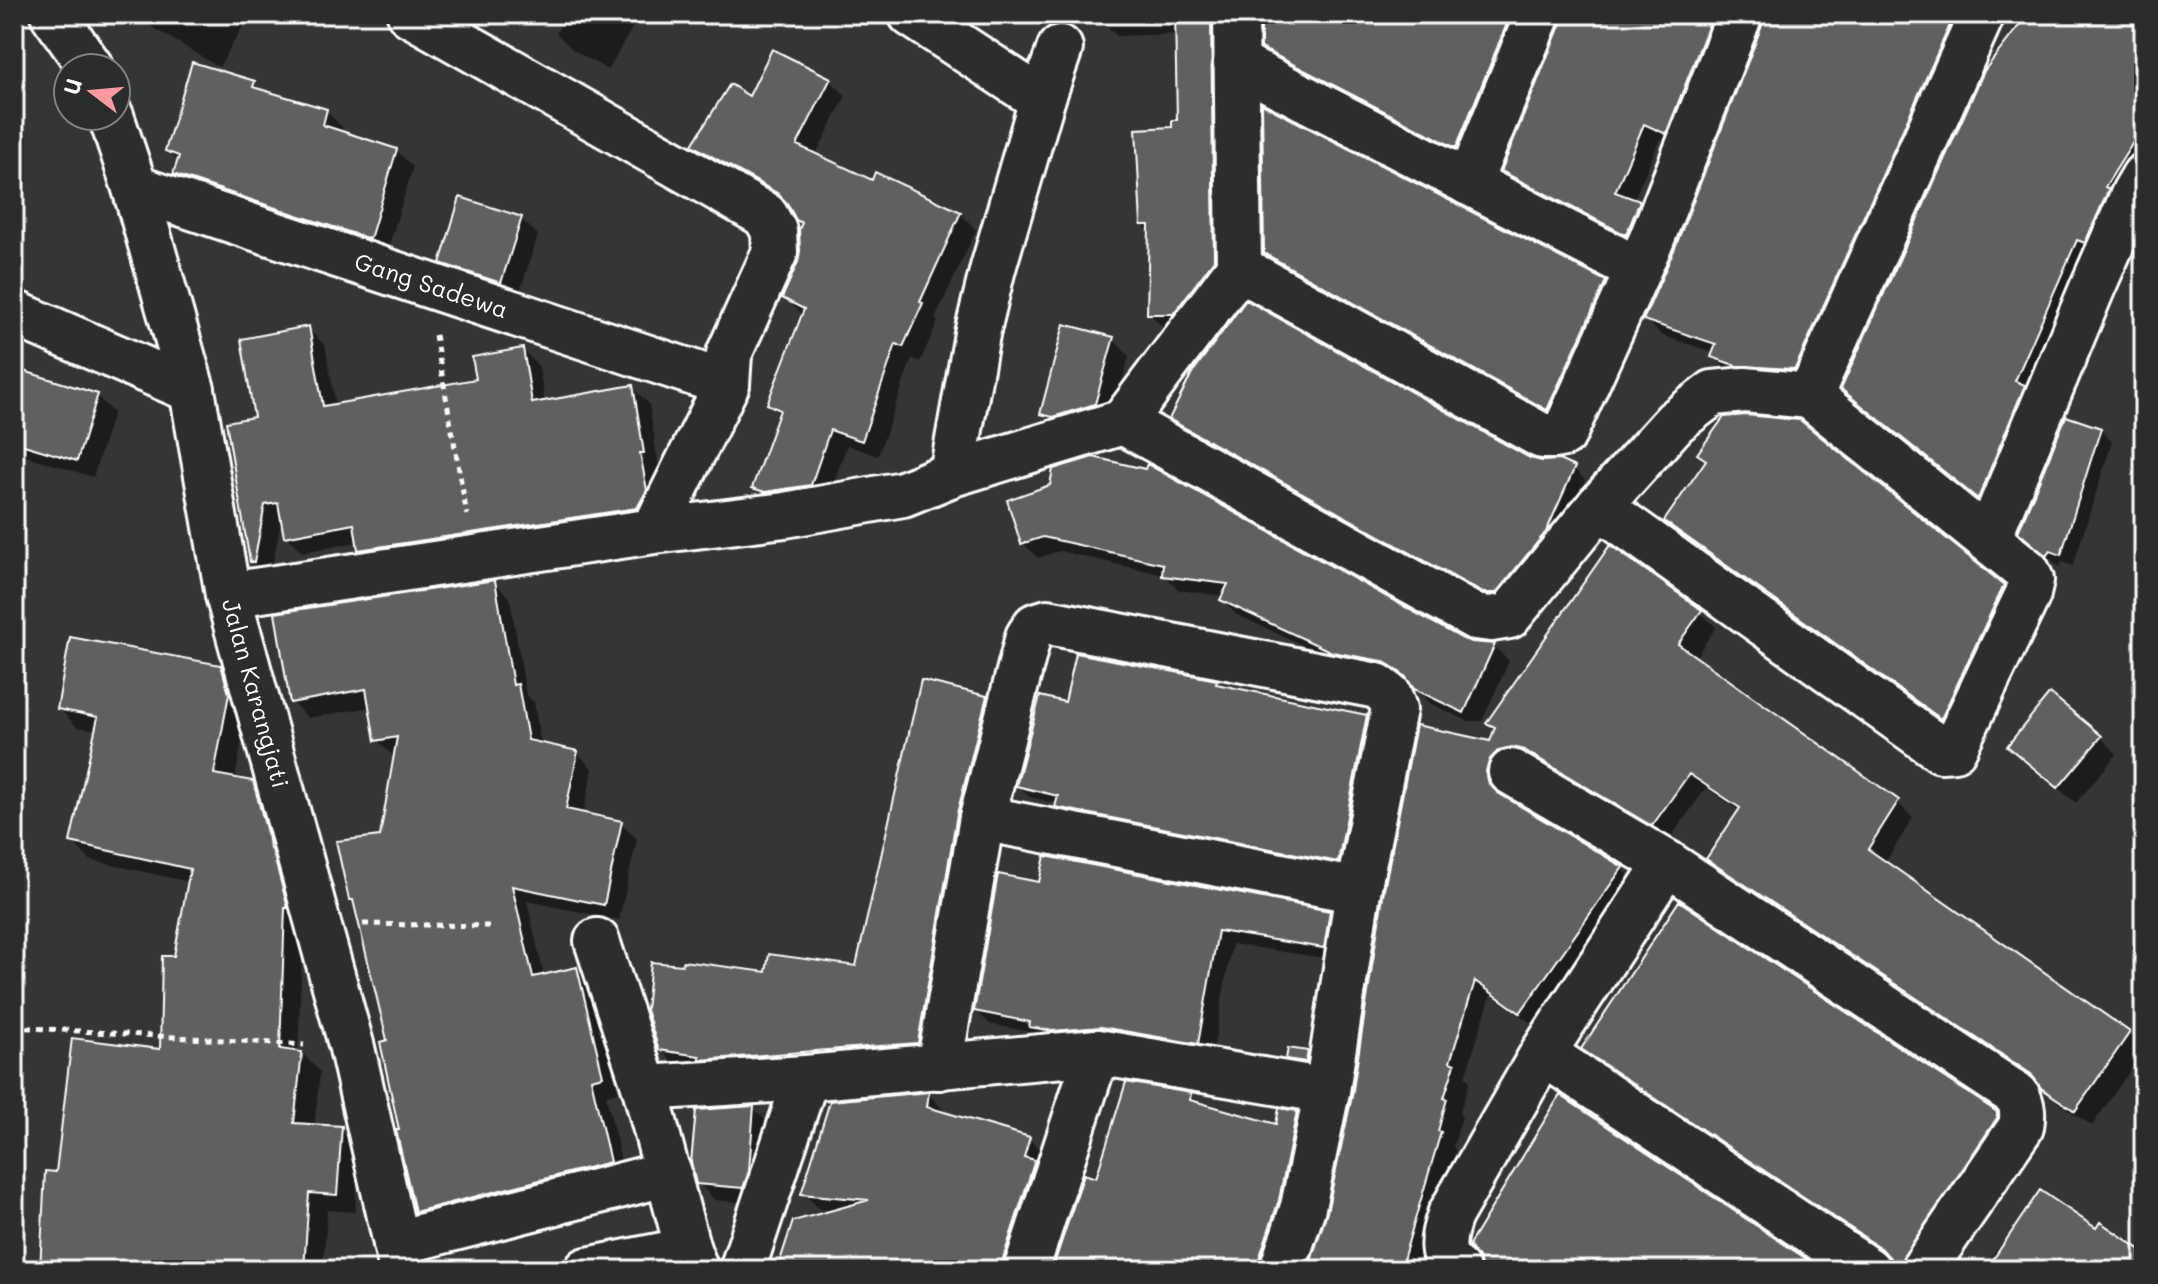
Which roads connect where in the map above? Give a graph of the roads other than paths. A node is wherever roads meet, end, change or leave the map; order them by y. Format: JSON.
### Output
{"nodes":[{"id":1,"x":53,"y":14,"type":"edge"},
{"id":2,"x":410,"y":14,"type":"edge"},
{"id":3,"x":911,"y":14,"type":"edge"},
{"id":4,"x":1236,"y":14,"type":"edge"},
{"id":5,"x":1740,"y":14,"type":"edge"},
{"id":6,"x":1982,"y":14,"type":"edge"},
{"id":7,"x":1531,"y":16,"type":"edge"},
{"id":8,"x":1060,"y":48,"type":"dead end"},
{"id":9,"x":80,"y":52,"type":"edge"},
{"id":10,"x":1236,"y":63,"type":"junction"},
{"id":11,"x":1042,"y":100,"type":"junction"},
{"id":12,"x":116,"y":132,"type":"edge"},
{"id":13,"x":2144,"y":176,"type":"edge"},
{"id":14,"x":1469,"y":183,"type":"junction"},
{"id":15,"x":135,"y":188,"type":"junction"},
{"id":16,"x":1239,"y":268,"type":"junction"},
{"id":17,"x":1637,"y":269,"type":"junction"},
{"id":18,"x":14,"y":313,"type":"edge"},
{"id":19,"x":727,"y":384,"type":"junction"},
{"id":20,"x":192,"y":390,"type":"junction"},
{"id":21,"x":1810,"y":396,"type":"junction"},
{"id":22,"x":1123,"y":422,"type":"junction"},
{"id":23,"x":952,"y":474,"type":"junction"},
{"id":24,"x":1599,"y":506,"type":"junction"},
{"id":25,"x":654,"y":531,"type":"junction"},
{"id":26,"x":1988,"y":539,"type":"junction"},
{"id":27,"x":228,"y":595,"type":"junction"},
{"id":28,"x":1511,"y":772,"type":"dead end"},
{"id":29,"x":982,"y":818,"type":"junction"},
{"id":30,"x":1667,"y":863,"type":"junction"},
{"id":31,"x":1358,"y":891,"type":"junction"},
{"id":32,"x":597,"y":941,"type":"dead end"},
{"id":33,"x":1097,"y":1052,"type":"junction"},
{"id":34,"x":1543,"y":1053,"type":"junction"},
{"id":35,"x":939,"y":1067,"type":"junction"},
{"id":36,"x":806,"y":1078,"type":"junction"},
{"id":37,"x":645,"y":1088,"type":"junction"},
{"id":38,"x":1327,"y":1091,"type":"junction"},
{"id":39,"x":669,"y":1173,"type":"junction"},
{"id":40,"x":399,"y":1256,"type":"edge"},
{"id":41,"x":692,"y":1260,"type":"edge"},
{"id":42,"x":587,"y":1270,"type":"edge"},
{"id":43,"x":742,"y":1270,"type":"edge"},
{"id":44,"x":1026,"y":1270,"type":"edge"},
{"id":45,"x":1282,"y":1270,"type":"edge"},
{"id":46,"x":1457,"y":1270,"type":"edge"},
{"id":47,"x":1868,"y":1270,"type":"edge"},
{"id":48,"x":1923,"y":1270,"type":"edge"}],
"edges":[{"from":1,"to":9,"type":"street"},
{"from":2,"to":19,"type":"street"},
{"from":3,"to":11,"type":"street"},
{"from":4,"to":10,"type":"street"},
{"from":5,"to":17,"type":"street"},
{"from":6,"to":21,"type":"street"},
{"from":7,"to":14,"type":"street"},
{"from":8,"to":11,"type":"street"},
{"from":10,"to":14,"type":"street"},
{"from":10,"to":16,"type":"street"},
{"from":11,"to":23,"type":"street"},
{"from":12,"to":15,"type":"street","name":"Jalan Karangjati"},
{"from":13,"to":26,"type":"street"},
{"from":14,"to":17,"type":"street"},
{"from":15,"to":19,"type":"street","name":"Gang Sadewa"},
{"from":15,"to":20,"type":"street","name":"Jalan Karangjati"},
{"from":16,"to":17,"type":"street"},
{"from":16,"to":22,"type":"street"},
{"from":18,"to":20,"type":"street"},
{"from":19,"to":25,"type":"street"},
{"from":20,"to":27,"type":"street","name":"Jalan Karangjati"},
{"from":21,"to":24,"type":"street"},
{"from":21,"to":26,"type":"street"},
{"from":22,"to":23,"type":"street"},
{"from":22,"to":24,"type":"street"},
{"from":23,"to":25,"type":"street"},
{"from":24,"to":26,"type":"street"},
{"from":25,"to":27,"type":"street"},
{"from":27,"to":40,"type":"street","name":"Jalan Karangjati"},
{"from":28,"to":30,"type":"street"},
{"from":29,"to":31,"type":"street"},
{"from":29,"to":31,"type":"street"},
{"from":29,"to":35,"type":"street"},
{"from":30,"to":34,"type":"street"},
{"from":30,"to":48,"type":"street"},
{"from":31,"to":38,"type":"street"},
{"from":32,"to":37,"type":"street"},
{"from":33,"to":35,"type":"street"},
{"from":33,"to":38,"type":"street"},
{"from":33,"to":44,"type":"street"},
{"from":34,"to":46,"type":"street"},
{"from":34,"to":47,"type":"street"},
{"from":35,"to":36,"type":"street"},
{"from":36,"to":37,"type":"street"},
{"from":36,"to":43,"type":"street"},
{"from":37,"to":39,"type":"street"},
{"from":38,"to":45,"type":"street"},
{"from":39,"to":40,"type":"street"},
{"from":39,"to":41,"type":"street"},
{"from":41,"to":42,"type":"street"}]}
